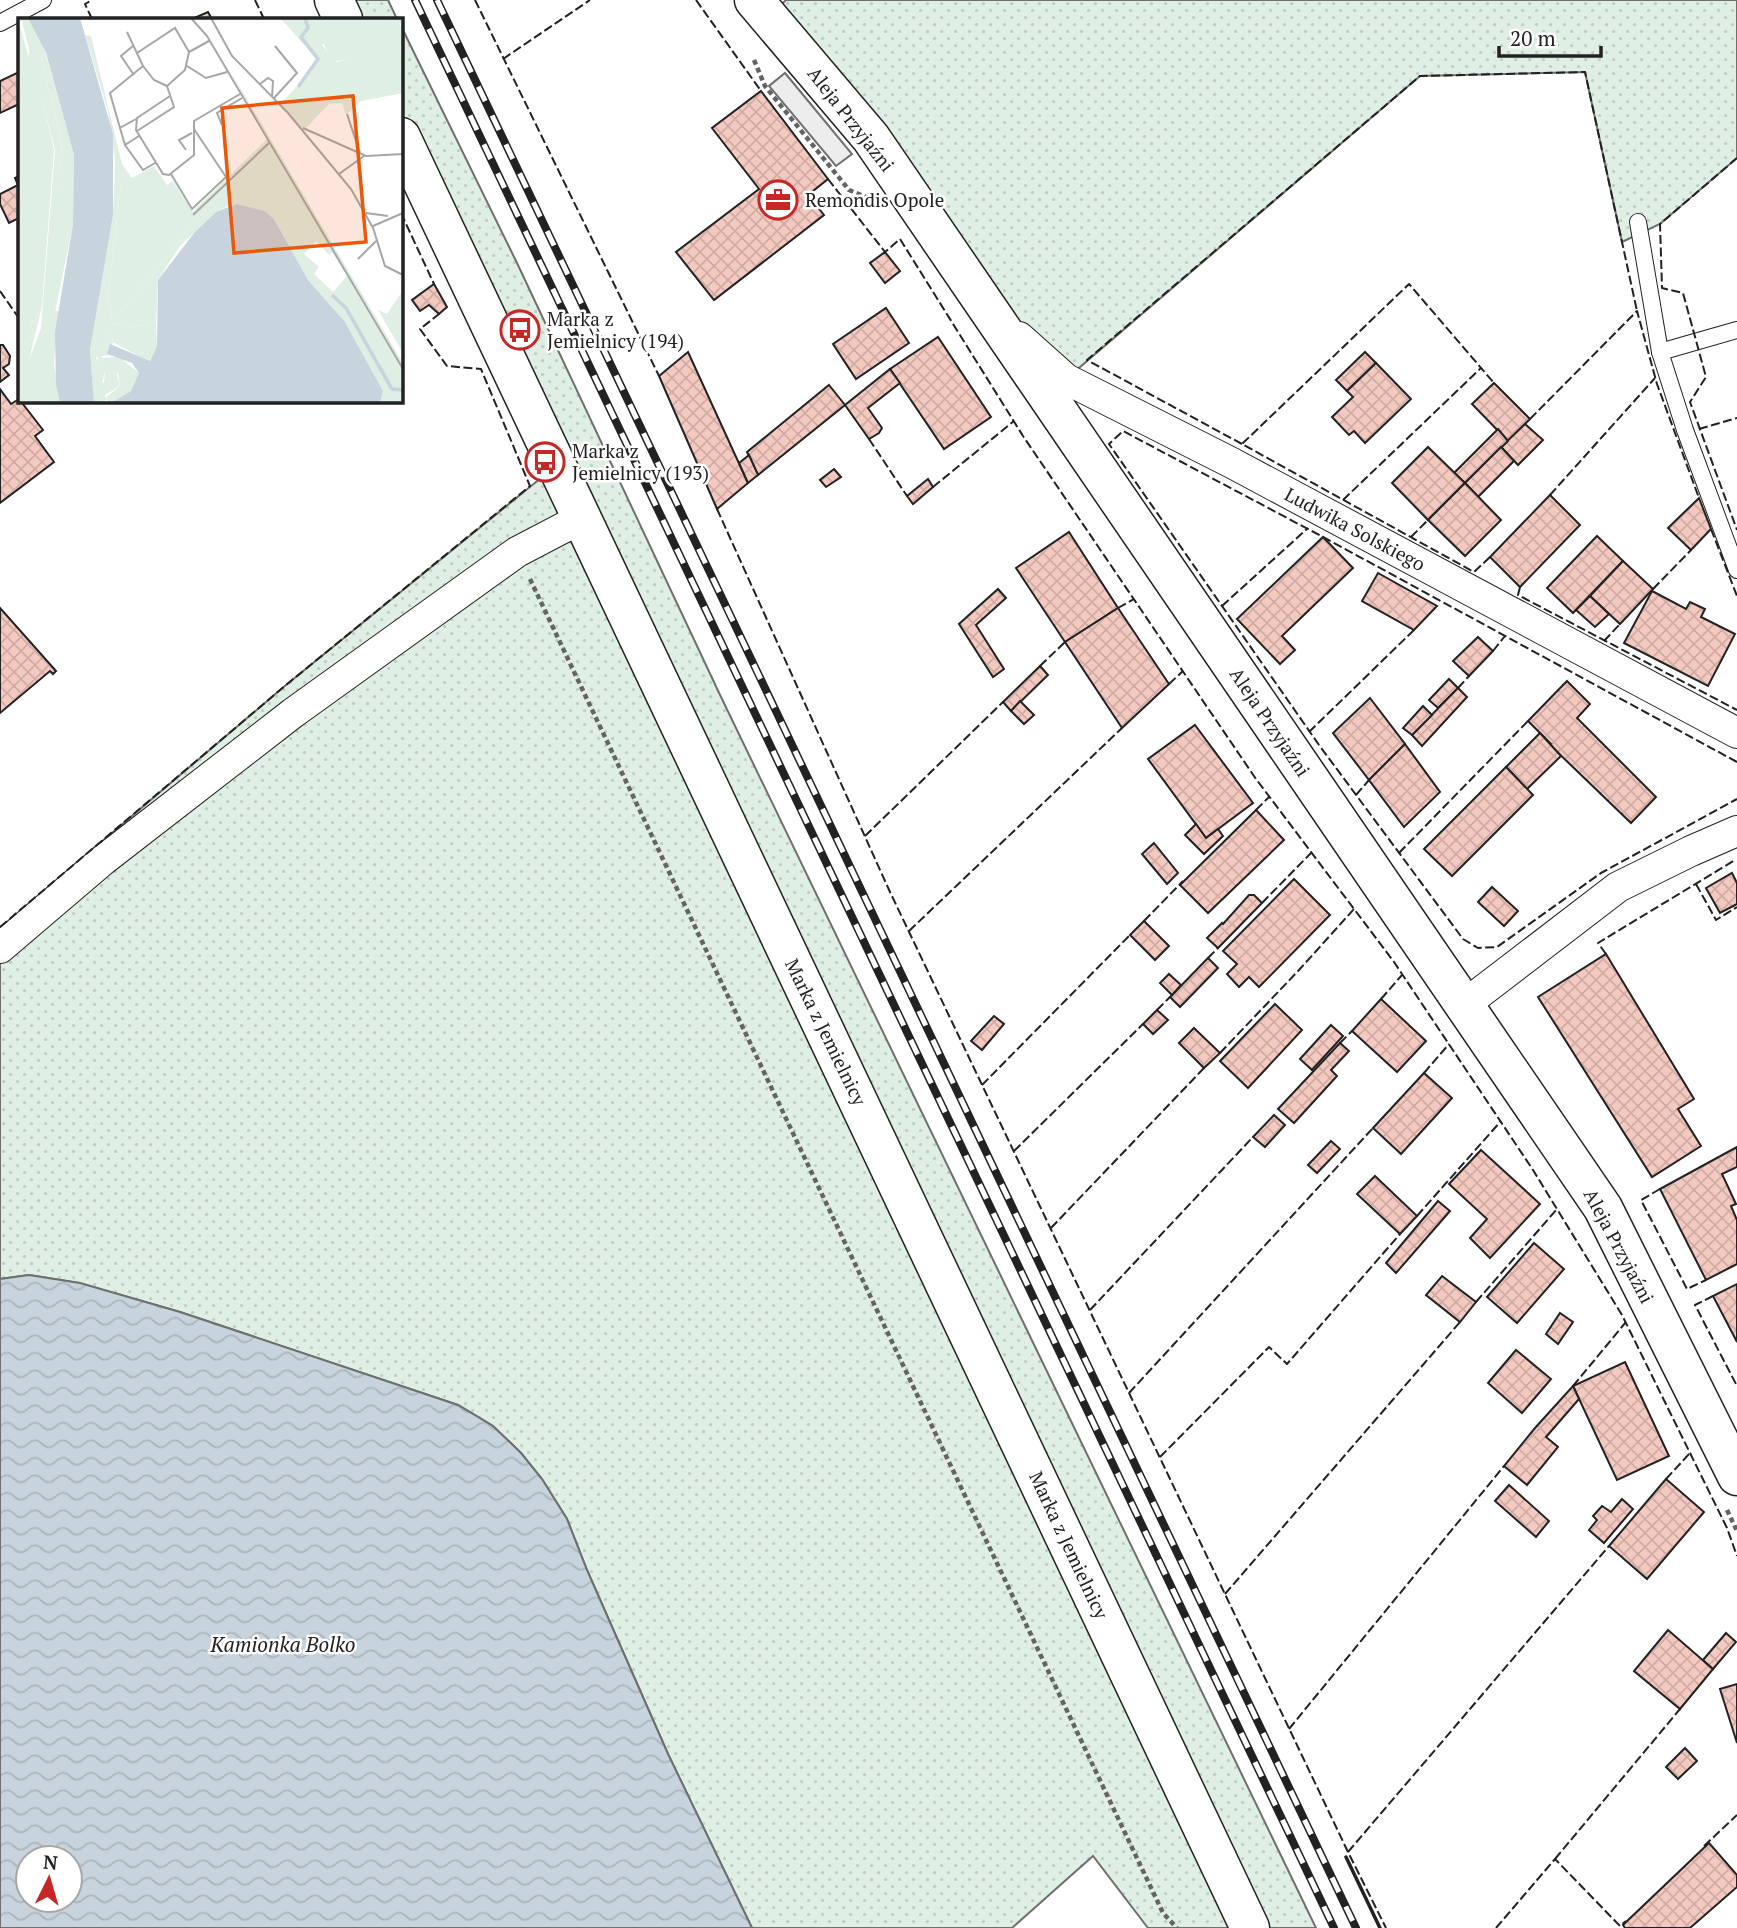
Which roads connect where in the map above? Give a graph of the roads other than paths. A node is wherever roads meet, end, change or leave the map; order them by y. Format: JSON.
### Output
{"nodes":[{"id":1,"x":43,"y":0,"type":"edge"},
{"id":2,"x":334,"y":0,"type":"edge"},
{"id":3,"x":754,"y":0,"type":"edge"},
{"id":4,"x":343,"y":18,"type":"edge"},
{"id":5,"x":0,"y":23,"type":"edge"},
{"id":6,"x":402,"y":139,"type":"edge"},
{"id":7,"x":1638,"y":222,"type":"dead end"},
{"id":8,"x":986,"y":306,"type":"junction"},
{"id":9,"x":1737,"y":330,"type":"edge"},
{"id":10,"x":1660,"y":352,"type":"junction"},
{"id":11,"x":582,"y":518,"type":"junction"},
{"id":12,"x":1737,"y":570,"type":"edge"},
{"id":13,"x":1737,"y":733,"type":"edge"},
{"id":14,"x":1737,"y":831,"type":"edge"},
{"id":15,"x":0,"y":948,"type":"edge"},
{"id":16,"x":1464,"y":1005,"type":"junction"},
{"id":17,"x":1737,"y":1476,"type":"edge"},
{"id":18,"x":1250,"y":1928,"type":"edge"}],
"edges":[{"from":1,"to":5,"type":"lane"},
{"from":2,"to":4,"type":"main road"},
{"from":3,"to":8,"type":"main road","name":"Aleja Przyjaźni"},
{"from":6,"to":11,"type":"main road","name":"Marka z Jemielnicy"},
{"from":7,"to":10,"type":"lane"},
{"from":8,"to":13,"type":"street","name":"Ludwika Solskiego"},
{"from":8,"to":16,"type":"main road","name":"Aleja Przyjaźni"},
{"from":9,"to":10,"type":"lane"},
{"from":10,"to":12,"type":"lane"},
{"from":11,"to":15,"type":"street"},
{"from":11,"to":18,"type":"main road","name":"Marka z Jemielnicy"},
{"from":14,"to":16,"type":"street"},
{"from":16,"to":17,"type":"main road","name":"Aleja Przyjaźni"}]}
